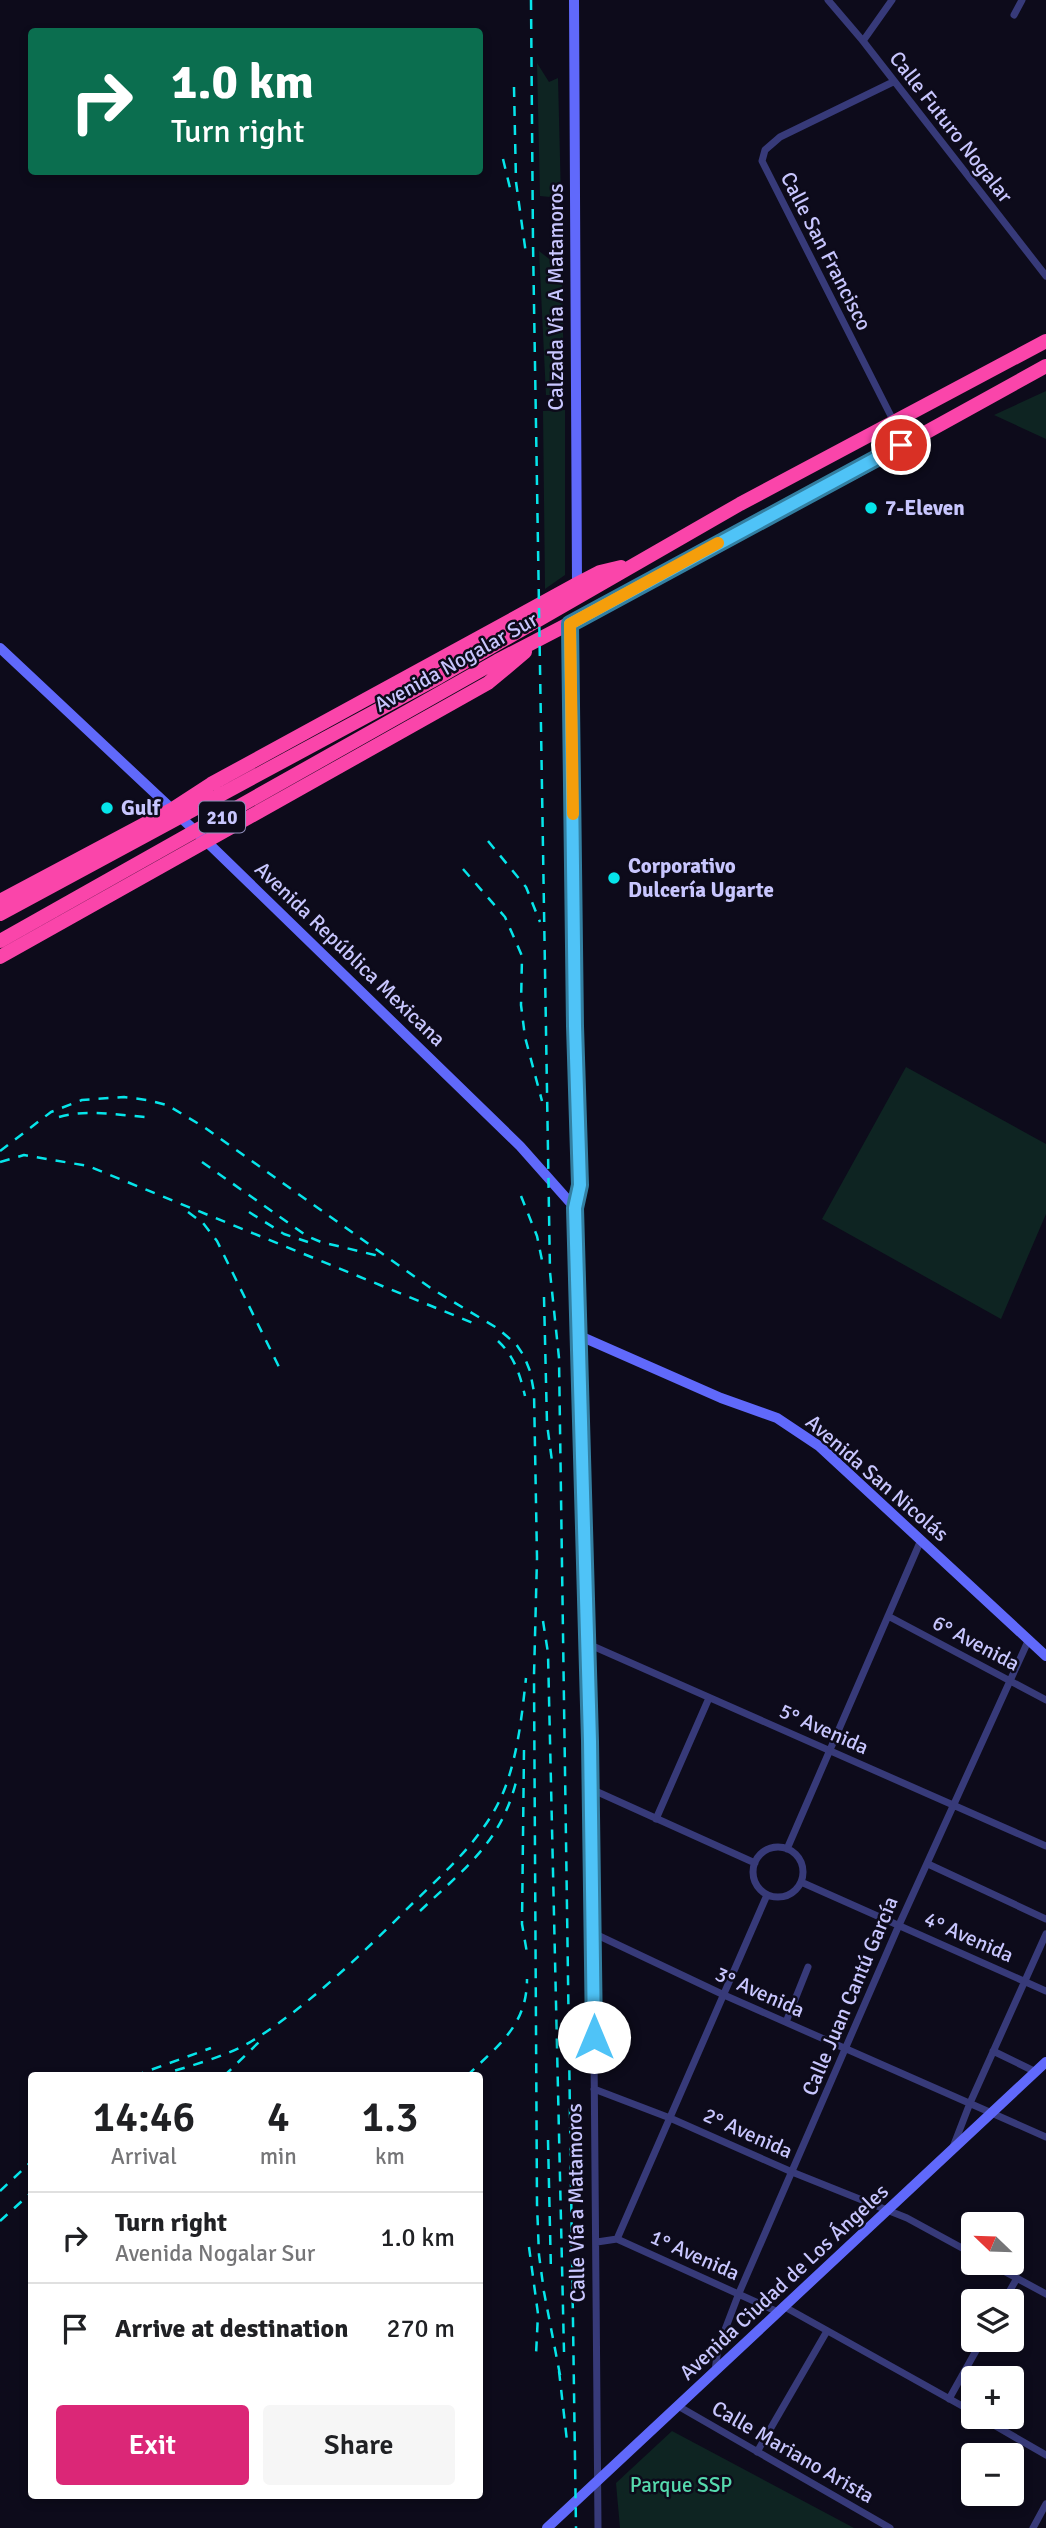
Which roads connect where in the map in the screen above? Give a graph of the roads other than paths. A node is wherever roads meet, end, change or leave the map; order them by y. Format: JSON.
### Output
{"nodes":[{"id":1,"x":828,"y":0,"type":"edge"},
{"id":2,"x":892,"y":0,"type":"edge"},
{"id":3,"x":1022,"y":0,"type":"edge"},
{"id":4,"x":573,"y":3,"type":"edge"},
{"id":5,"x":1013,"y":15,"type":"dead end"},
{"id":6,"x":863,"y":41,"type":"junction"},
{"id":7,"x":893,"y":82,"type":"junction"},
{"id":8,"x":1046,"y":276,"type":"edge"},
{"id":9,"x":1046,"y":341,"type":"edge"},
{"id":10,"x":1046,"y":366,"type":"edge"},
{"id":11,"x":894,"y":422,"type":"junction"},
{"id":12,"x":633,"y":566,"type":"junction"},
{"id":13,"x":577,"y":584,"type":"junction"},
{"id":14,"x":570,"y":624,"type":"junction"},
{"id":15,"x":535,"y":642,"type":"junction"},
{"id":16,"x":0,"y":648,"type":"edge"},
{"id":17,"x":254,"y":761,"type":"junction"},
{"id":18,"x":211,"y":784,"type":"junction"},
{"id":19,"x":271,"y":804,"type":"junction"},
{"id":20,"x":171,"y":810,"type":"junction"},
{"id":21,"x":207,"y":842,"type":"junction"},
{"id":22,"x":107,"y":844,"type":"junction"},
{"id":23,"x":160,"y":868,"type":"junction"},
{"id":24,"x":117,"y":893,"type":"junction"},
{"id":25,"x":0,"y":901,"type":"edge"},
{"id":26,"x":0,"y":914,"type":"edge"},
{"id":27,"x":2,"y":949,"type":"edge"},
{"id":28,"x":575,"y":1208,"type":"junction"},
{"id":29,"x":580,"y":1336,"type":"junction"},
{"id":30,"x":920,"y":1541,"type":"junction"},
{"id":31,"x":888,"y":1616,"type":"junction"},
{"id":32,"x":1029,"y":1639,"type":"junction"},
{"id":33,"x":588,"y":1644,"type":"junction"},
{"id":34,"x":1046,"y":1656,"type":"edge"},
{"id":35,"x":1009,"y":1681,"type":"junction"},
{"id":36,"x":709,"y":1698,"type":"junction"},
{"id":37,"x":1046,"y":1700,"type":"edge"},
{"id":38,"x":831,"y":1751,"type":"junction"},
{"id":39,"x":591,"y":1789,"type":"junction"},
{"id":40,"x":953,"y":1806,"type":"junction"},
{"id":41,"x":656,"y":1819,"type":"junction"},
{"id":42,"x":1046,"y":1846,"type":"edge"},
{"id":43,"x":787,"y":1849,"type":"junction"},
{"id":44,"x":755,"y":1863,"type":"junction"},
{"id":45,"x":928,"y":1864,"type":"junction"},
{"id":46,"x":801,"y":1882,"type":"junction"},
{"id":47,"x":767,"y":1895,"type":"junction"},
{"id":48,"x":1046,"y":1919,"type":"edge"},
{"id":49,"x":900,"y":1925,"type":"junction"},
{"id":50,"x":593,"y":1933,"type":"junction"},
{"id":51,"x":1046,"y":1934,"type":"edge"},
{"id":52,"x":808,"y":1967,"type":"dead end"},
{"id":53,"x":1025,"y":1981,"type":"junction"},
{"id":54,"x":1046,"y":1991,"type":"edge"},
{"id":55,"x":724,"y":1995,"type":"junction"},
{"id":56,"x":786,"y":2022,"type":"junction"},
{"id":57,"x":846,"y":2050,"type":"junction"},
{"id":58,"x":993,"y":2052,"type":"junction"},
{"id":59,"x":1046,"y":2062,"type":"edge"},
{"id":60,"x":1036,"y":2072,"type":"junction"},
{"id":61,"x":594,"y":2089,"type":"junction"},
{"id":62,"x":970,"y":2103,"type":"junction"},
{"id":63,"x":991,"y":2114,"type":"junction"},
{"id":64,"x":670,"y":2118,"type":"junction"},
{"id":65,"x":1046,"y":2137,"type":"edge"},
{"id":66,"x":951,"y":2151,"type":"junction"},
{"id":67,"x":792,"y":2172,"type":"junction"},
{"id":68,"x":888,"y":2211,"type":"junction"},
{"id":69,"x":617,"y":2239,"type":"junction"},
{"id":70,"x":597,"y":2242,"type":"junction"},
{"id":71,"x":961,"y":2247,"type":"edge"},
{"id":72,"x":1011,"y":2275,"type":"edge"},
{"id":73,"x":1017,"y":2278,"type":"junction"},
{"id":74,"x":1011,"y":2289,"type":"edge"},
{"id":75,"x":739,"y":2293,"type":"junction"},
{"id":76,"x":1046,"y":2294,"type":"edge"},
{"id":77,"x":780,"y":2309,"type":"junction"},
{"id":78,"x":827,"y":2331,"type":"junction"},
{"id":79,"x":975,"y":2352,"type":"edge"},
{"id":80,"x":715,"y":2371,"type":"junction"},
{"id":81,"x":949,"y":2399,"type":"junction"},
{"id":82,"x":678,"y":2406,"type":"junction"},
{"id":83,"x":961,"y":2406,"type":"edge"},
{"id":84,"x":1001,"y":2429,"type":"edge"},
{"id":85,"x":757,"y":2452,"type":"junction"},
{"id":86,"x":1046,"y":2455,"type":"edge"},
{"id":87,"x":598,"y":2481,"type":"junction"},
{"id":88,"x":1046,"y":2504,"type":"edge"},
{"id":89,"x":547,"y":2528,"type":"edge"},
{"id":90,"x":598,"y":2528,"type":"edge"},
{"id":91,"x":890,"y":2528,"type":"edge"},
{"id":92,"x":1032,"y":2528,"type":"edge"}],
"edges":[{"from":1,"to":6,"type":"street","name":"Calle Futuro Nogalar"},
{"from":2,"to":6,"type":"street"},
{"from":3,"to":5,"type":"street"},
{"from":4,"to":13,"type":"street","name":"Calzada Vía A Matamoros"},
{"from":6,"to":7,"type":"street","name":"Calle Futuro Nogalar"},
{"from":7,"to":8,"type":"street","name":"Calle Futuro Nogalar"},
{"from":7,"to":11,"type":"street","name":"Calle San Francisco"},
{"from":9,"to":11,"type":"highway","name":"Avenida Nogalar Sur","number":"210"},
{"from":10,"to":14,"type":"highway","name":"Avenida Nogalar Sur","number":"210"},
{"from":11,"to":12,"type":"highway","name":"Avenida Nogalar Sur","number":"210"},
{"from":12,"to":13,"type":"highway"},
{"from":12,"to":26,"type":"highway","name":"Avenida Nogalar Sur","number":"210"},
{"from":13,"to":17,"type":"highway"},
{"from":14,"to":15,"type":"highway","name":"Avenida Nogalar Sur","number":"210"},
{"from":14,"to":28,"type":"street","name":"Calle Vía a Matamoros"},
{"from":15,"to":19,"type":"highway"},
{"from":15,"to":27,"type":"highway","name":"Avenida Nogalar Sur","number":"210"},
{"from":16,"to":20,"type":"street","name":"Avenida República Mexicana"},
{"from":17,"to":18,"type":"highway"},
{"from":17,"to":19,"type":"highway"},
{"from":18,"to":20,"type":"highway"},
{"from":18,"to":21,"type":"highway"},
{"from":19,"to":21,"type":"highway"},
{"from":20,"to":21,"type":"street","name":"Avenida República Mexicana"},
{"from":20,"to":22,"type":"highway"},
{"from":20,"to":23,"type":"highway"},
{"from":21,"to":23,"type":"highway"},
{"from":21,"to":28,"type":"street","name":"Avenida República Mexicana"},
{"from":22,"to":24,"type":"highway"},
{"from":22,"to":25,"type":"highway"},
{"from":23,"to":24,"type":"highway"},
{"from":24,"to":27,"type":"highway"},
{"from":28,"to":29,"type":"street","name":"Calle Vía a Matamoros"},
{"from":29,"to":30,"type":"street","name":"Avenida San Nicolás"},
{"from":29,"to":33,"type":"street","name":"Calle Vía a Matamoros"},
{"from":30,"to":31,"type":"street"},
{"from":30,"to":32,"type":"street","name":"Avenida San Nicolás"},
{"from":31,"to":35,"type":"street","name":"6° Avenida"},
{"from":31,"to":38,"type":"street"},
{"from":32,"to":34,"type":"street","name":"Avenida San Nicolás"},
{"from":32,"to":35,"type":"street","name":"Calle Juan Cantú García"},
{"from":33,"to":36,"type":"street","name":"5° Avenida"},
{"from":33,"to":39,"type":"street","name":"Calle Vía a Matamoros"},
{"from":35,"to":37,"type":"street","name":"6° Avenida"},
{"from":35,"to":40,"type":"street","name":"Calle Juan Cantú García"},
{"from":36,"to":38,"type":"street","name":"5° Avenida"},
{"from":36,"to":41,"type":"street"},
{"from":38,"to":40,"type":"street","name":"5° Avenida"},
{"from":38,"to":43,"type":"street"},
{"from":39,"to":41,"type":"street"},
{"from":39,"to":50,"type":"street","name":"Calle Vía a Matamoros"},
{"from":40,"to":42,"type":"street","name":"5° Avenida"},
{"from":40,"to":45,"type":"street","name":"Calle Juan Cantú García"},
{"from":41,"to":44,"type":"street"},
{"from":43,"to":44,"type":"street"},
{"from":43,"to":46,"type":"street"},
{"from":44,"to":47,"type":"street"},
{"from":45,"to":48,"type":"street"},
{"from":45,"to":49,"type":"street","name":"Calle Juan Cantú García"},
{"from":46,"to":47,"type":"street"},
{"from":46,"to":49,"type":"street","name":"4° Avenida"},
{"from":47,"to":55,"type":"street"},
{"from":49,"to":53,"type":"street","name":"4° Avenida"},
{"from":49,"to":57,"type":"street","name":"Calle Juan Cantú García"},
{"from":50,"to":55,"type":"street","name":"3° Avenida"},
{"from":50,"to":61,"type":"street","name":"Calle Vía a Matamoros"},
{"from":51,"to":53,"type":"street"},
{"from":52,"to":56,"type":"street"},
{"from":53,"to":54,"type":"street","name":"4° Avenida"},
{"from":53,"to":58,"type":"street"},
{"from":55,"to":56,"type":"street","name":"3° Avenida"},
{"from":55,"to":64,"type":"street"},
{"from":56,"to":57,"type":"street","name":"3° Avenida"},
{"from":57,"to":62,"type":"street","name":"3° Avenida"},
{"from":57,"to":67,"type":"street","name":"Calle Juan Cantú García"},
{"from":58,"to":60,"type":"street"},
{"from":58,"to":62,"type":"street"},
{"from":59,"to":60,"type":"street","name":"Avenida Ciudad de Los Ángeles"},
{"from":60,"to":63,"type":"street","name":"Avenida Ciudad de Los Ángeles"},
{"from":61,"to":64,"type":"street","name":"2° Avenida"},
{"from":61,"to":70,"type":"street","name":"Calle Vía a Matamoros"},
{"from":62,"to":63,"type":"street","name":"3° Avenida"},
{"from":62,"to":66,"type":"street"},
{"from":63,"to":65,"type":"street","name":"3° Avenida"},
{"from":63,"to":66,"type":"street","name":"Avenida Ciudad de Los Ángeles"},
{"from":64,"to":67,"type":"street","name":"2° Avenida"},
{"from":64,"to":69,"type":"street"},
{"from":66,"to":68,"type":"street","name":"Avenida Ciudad de Los Ángeles"},
{"from":67,"to":68,"type":"street","name":"2° Avenida"},
{"from":67,"to":75,"type":"street","name":"Calle Juan Cantú García"},
{"from":68,"to":71,"type":"street","name":"2° Avenida"},
{"from":68,"to":77,"type":"street","name":"Avenida Ciudad de Los Ángeles"},
{"from":69,"to":70,"type":"street","name":"1° Avenida"},
{"from":69,"to":75,"type":"street","name":"1° Avenida"},
{"from":70,"to":87,"type":"street","name":"Calle Vía a Matamoros"},
{"from":72,"to":73,"type":"street"},
{"from":73,"to":74,"type":"street"},
{"from":73,"to":76,"type":"street"},
{"from":75,"to":77,"type":"street","name":"1° Avenida"},
{"from":75,"to":80,"type":"street","name":"Calle Juan Cantú García"},
{"from":77,"to":78,"type":"street","name":"1° Avenida"},
{"from":77,"to":80,"type":"street","name":"Avenida Ciudad de Los Ángeles"},
{"from":78,"to":81,"type":"street","name":"1° Avenida"},
{"from":78,"to":85,"type":"street"},
{"from":79,"to":81,"type":"street"},
{"from":80,"to":82,"type":"street","name":"Avenida Ciudad de Los Ángeles"},
{"from":81,"to":83,"type":"street","name":"1° Avenida"},
{"from":82,"to":85,"type":"street","name":"Calle Mariano Arista"},
{"from":82,"to":87,"type":"street","name":"Avenida Ciudad de Los Ángeles"},
{"from":84,"to":86,"type":"street"},
{"from":85,"to":91,"type":"street","name":"Calle Mariano Arista"},
{"from":87,"to":89,"type":"street","name":"Avenida Ciudad de Los Ángeles"},
{"from":87,"to":90,"type":"street","name":"Calle Vía a Matamoros"},
{"from":88,"to":92,"type":"street"}]}
